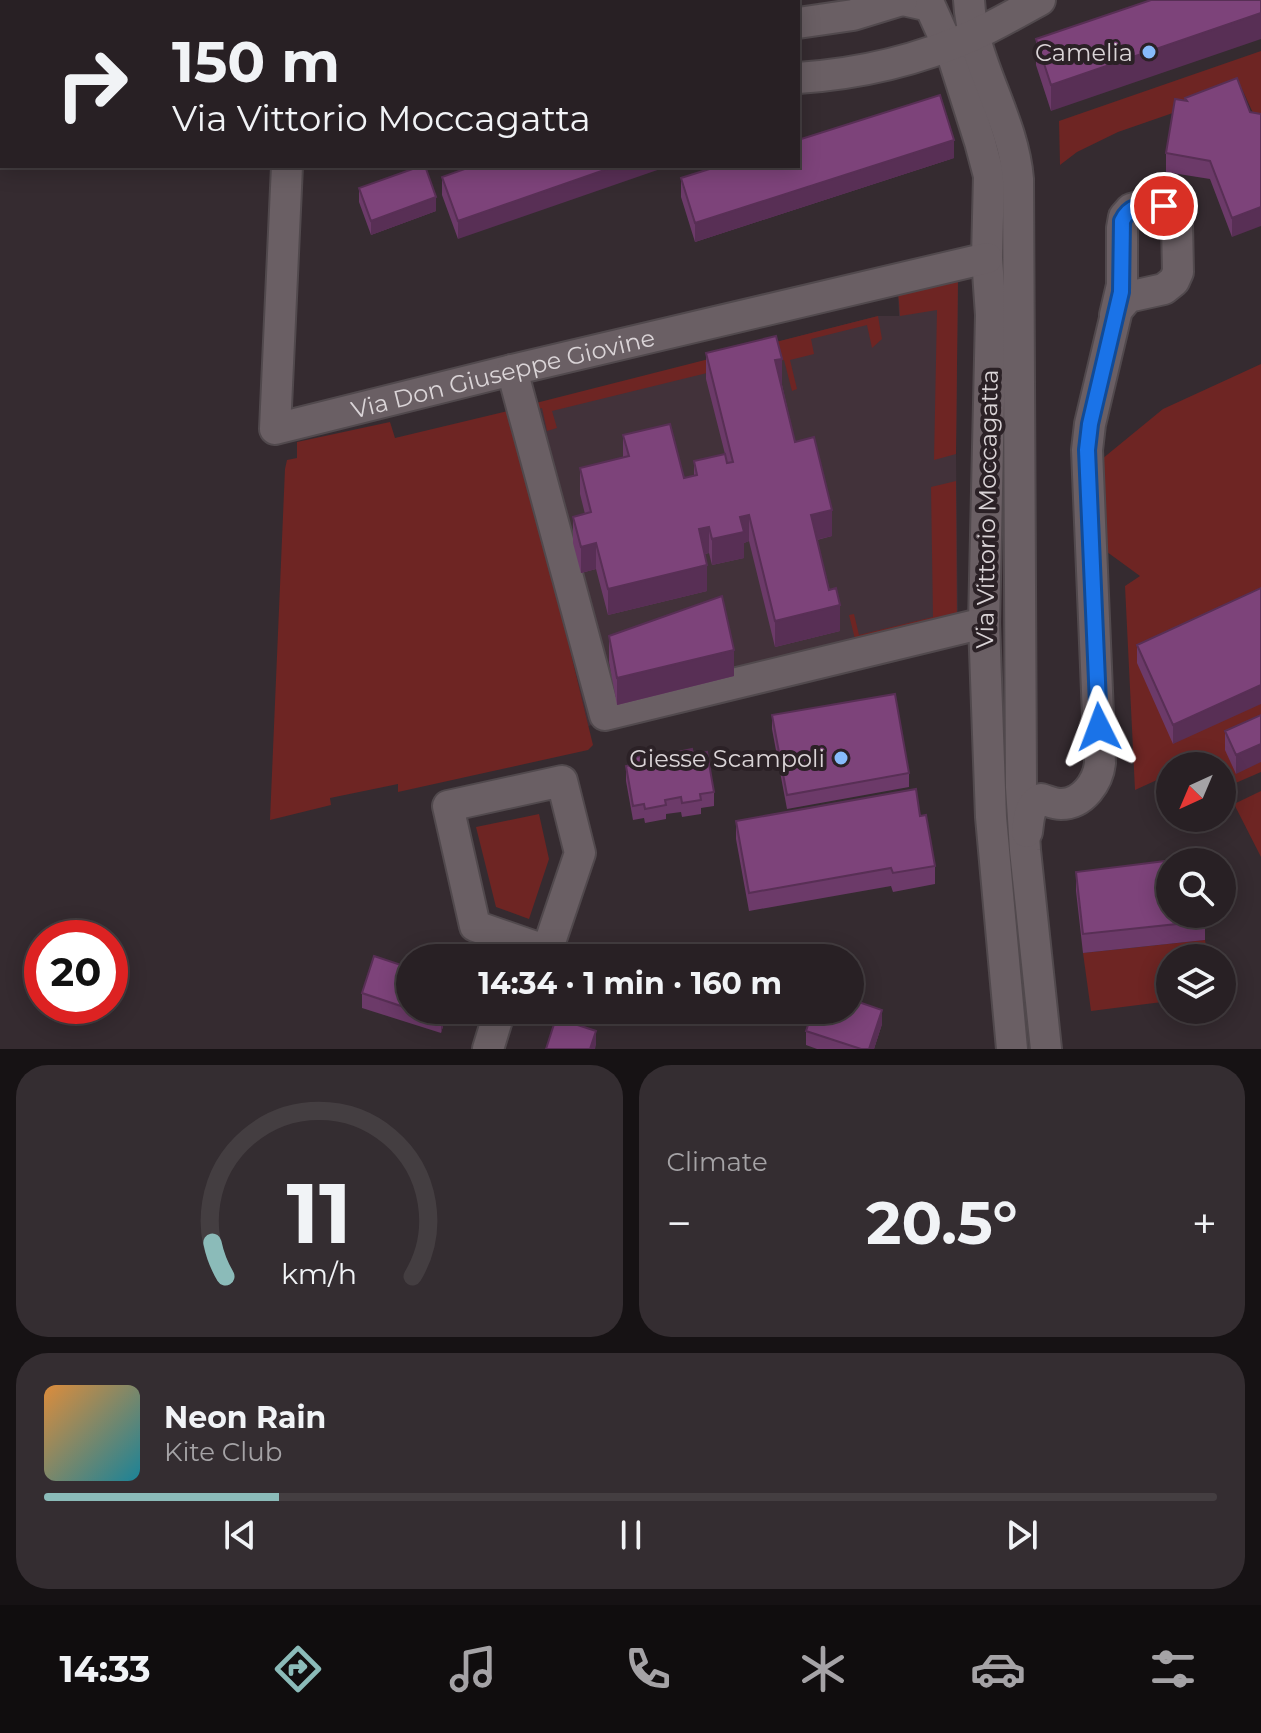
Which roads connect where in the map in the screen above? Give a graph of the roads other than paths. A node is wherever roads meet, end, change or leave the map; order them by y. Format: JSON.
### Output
{"nodes":[{"id":1,"x":969,"y":0,"type":"edge"},
{"id":2,"x":1040,"y":0,"type":"edge"},
{"id":3,"x":891,"y":2,"type":"edge"},
{"id":4,"x":800,"y":23,"type":"edge"},
{"id":5,"x":962,"y":40,"type":"junction"},
{"id":6,"x":800,"y":78,"type":"edge"},
{"id":7,"x":287,"y":168,"type":"edge"},
{"id":8,"x":987,"y":258,"type":"junction"},
{"id":9,"x":1115,"y":315,"type":"dead end"},
{"id":10,"x":512,"y":370,"type":"junction"},
{"id":11,"x":984,"y":623,"type":"junction"},
{"id":12,"x":1025,"y":850,"type":"junction"},
{"id":13,"x":517,"y":950,"type":"edge"},
{"id":14,"x":496,"y":1024,"type":"edge"},
{"id":15,"x":488,"y":1049,"type":"edge"},
{"id":16,"x":1012,"y":1049,"type":"edge"},
{"id":17,"x":1046,"y":1049,"type":"edge"}],
"edges":[{"from":1,"to":5,"type":"street","name":"Via Vittorio Moccagatta"},
{"from":2,"to":5,"type":"street"},
{"from":3,"to":4,"type":"street"},
{"from":3,"to":5,"type":"street","name":"Via Vittorio Moccagatta"},
{"from":5,"to":6,"type":"street"},
{"from":5,"to":8,"type":"street","name":"Via Vittorio Moccagatta"},
{"from":5,"to":12,"type":"street","name":"Via Vittorio Moccagatta"},
{"from":7,"to":10,"type":"street","name":"Via Don Giuseppe Giovine"},
{"from":8,"to":10,"type":"street","name":"Via Don Giuseppe Giovine"},
{"from":8,"to":11,"type":"street","name":"Via Vittorio Moccagatta"},
{"from":9,"to":12,"type":"street","name":"Via Vittorio Moccagatta"},
{"from":10,"to":11,"type":"street"},
{"from":11,"to":16,"type":"street","name":"Via Vittorio Moccagatta"},
{"from":12,"to":17,"type":"street","name":"Via Vittorio Moccagatta"},
{"from":13,"to":13,"type":"street"},
{"from":14,"to":15,"type":"street"}]}
